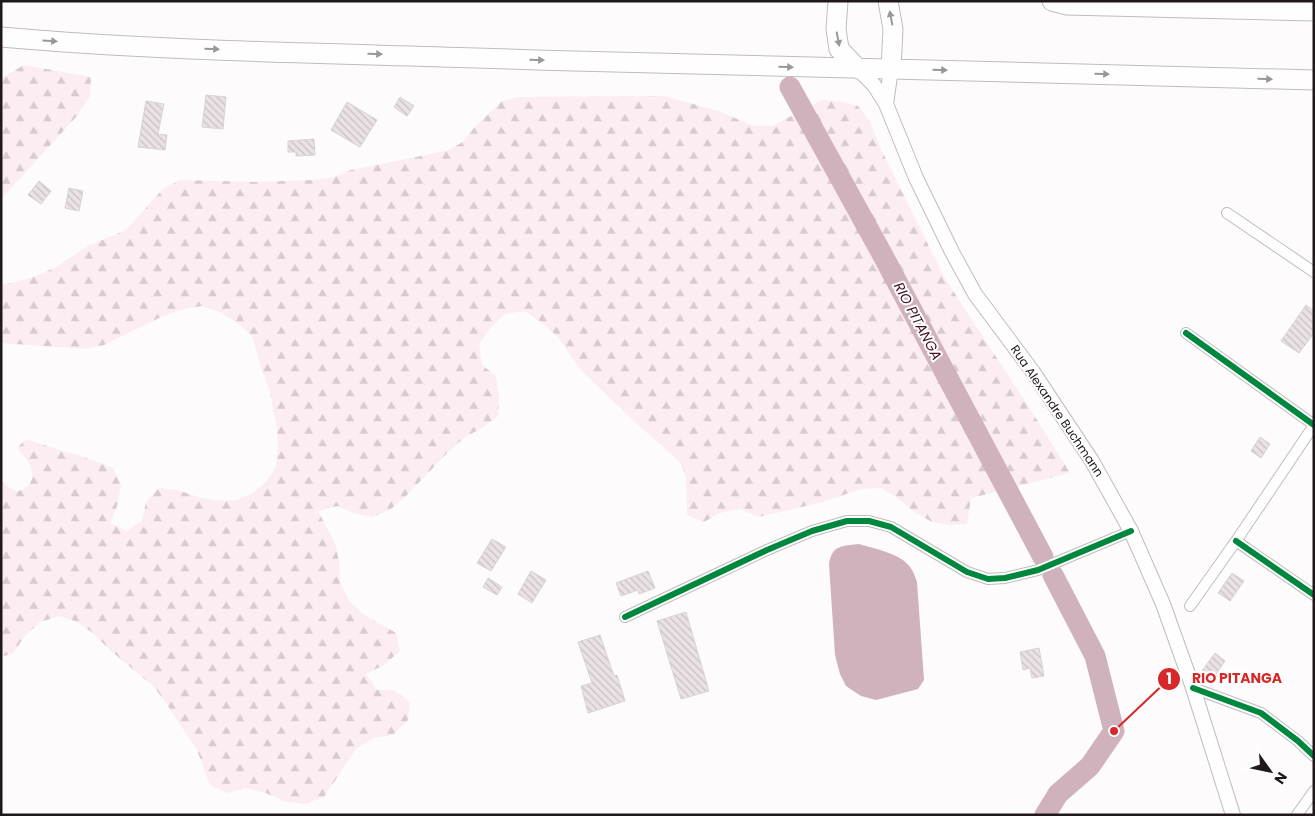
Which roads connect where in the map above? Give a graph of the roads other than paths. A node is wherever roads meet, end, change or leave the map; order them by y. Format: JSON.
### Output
{"nodes":[{"id":1,"x":838,"y":1,"type":"edge"},
{"id":2,"x":888,"y":1,"type":"edge"},
{"id":3,"x":1052,"y":1,"type":"edge"},
{"id":4,"x":1173,"y":4,"type":"edge"},
{"id":5,"x":1314,"y":12,"type":"edge"},
{"id":6,"x":1,"y":37,"type":"edge"},
{"id":7,"x":858,"y":69,"type":"junction"},
{"id":8,"x":891,"y":69,"type":"junction"},
{"id":9,"x":1314,"y":80,"type":"edge"},
{"id":10,"x":886,"y":104,"type":"junction"},
{"id":11,"x":1227,"y":213,"type":"dead end"},
{"id":12,"x":1314,"y":272,"type":"edge"},
{"id":13,"x":1186,"y":334,"type":"dead end"},
{"id":14,"x":1314,"y":425,"type":"edge"},
{"id":15,"x":1131,"y":531,"type":"junction"},
{"id":16,"x":1236,"y":541,"type":"junction"},
{"id":17,"x":1314,"y":596,"type":"edge"},
{"id":18,"x":1190,"y":606,"type":"dead end"},
{"id":19,"x":625,"y":617,"type":"dead end"},
{"id":20,"x":1193,"y":688,"type":"junction"},
{"id":21,"x":1314,"y":756,"type":"edge"},
{"id":22,"x":1314,"y":791,"type":"edge"},
{"id":23,"x":1233,"y":815,"type":"edge"},
{"id":24,"x":1297,"y":815,"type":"edge"}],
"edges":[{"from":1,"to":7,"type":"highway","one_way":true},
{"from":8,"to":2,"type":"highway","one_way":true},
{"from":3,"to":4,"type":"highway"},
{"from":4,"to":5,"type":"highway"},
{"from":6,"to":7,"type":"highway","one_way":true},
{"from":7,"to":8,"type":"highway"},
{"from":7,"to":10,"type":"main road","name":"Rua Alexandre Buchmann"},
{"from":8,"to":9,"type":"highway","one_way":true},
{"from":8,"to":10,"type":"main road"},
{"from":10,"to":15,"type":"main road","name":"Rua Alexandre Buchmann"},
{"from":11,"to":12,"type":"street"},
{"from":13,"to":14,"type":"street"},
{"from":14,"to":16,"type":"street"},
{"from":15,"to":19,"type":"street"},
{"from":15,"to":20,"type":"main road","name":"Rua Alexandre Buchmann"},
{"from":16,"to":17,"type":"street"},
{"from":16,"to":18,"type":"street"},
{"from":20,"to":21,"type":"street"},
{"from":20,"to":23,"type":"main road","name":"Rua Alexandre Buchmann"},
{"from":22,"to":24,"type":"street"}]}
